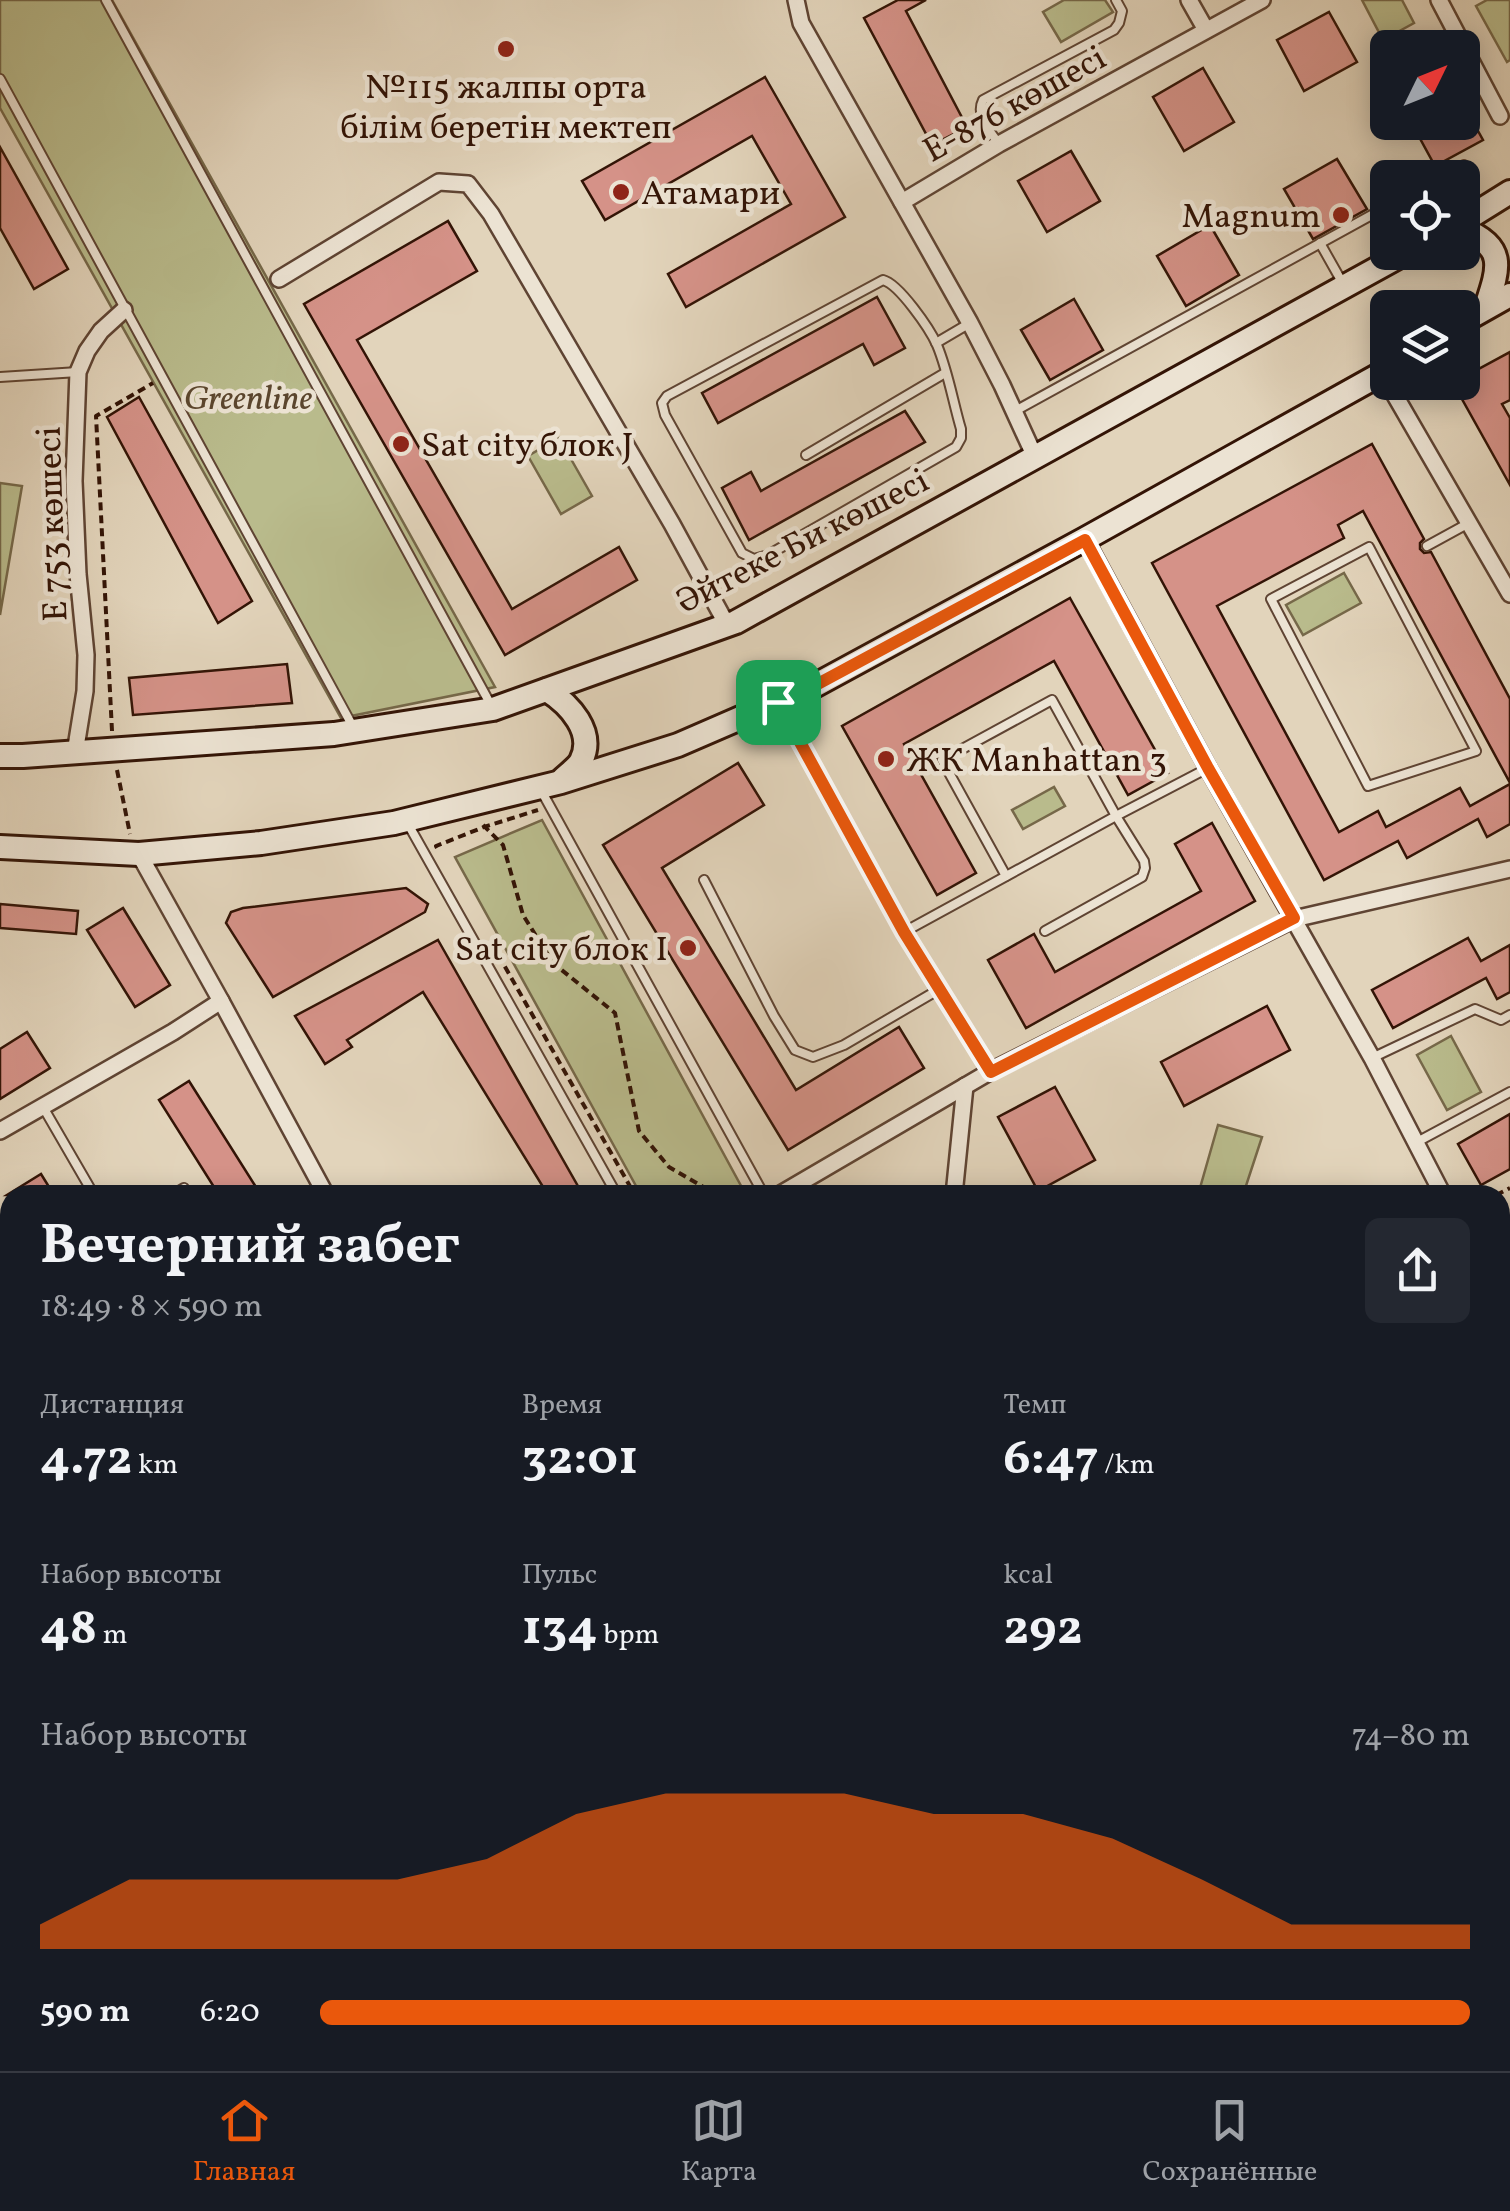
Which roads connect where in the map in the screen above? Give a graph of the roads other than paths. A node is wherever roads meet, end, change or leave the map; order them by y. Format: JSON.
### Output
{"nodes":[{"id":1,"x":106,"y":0,"type":"edge"},
{"id":2,"x":796,"y":0,"type":"edge"},
{"id":3,"x":1116,"y":0,"type":"edge"},
{"id":4,"x":1189,"y":0,"type":"edge"},
{"id":5,"x":1262,"y":0,"type":"edge"},
{"id":6,"x":1439,"y":0,"type":"edge"},
{"id":7,"x":1206,"y":30,"type":"junction"},
{"id":8,"x":0,"y":80,"type":"edge"},
{"id":9,"x":1500,"y":116,"type":"dead end"},
{"id":10,"x":999,"y":144,"type":"junction"},
{"id":11,"x":1510,"y":192,"type":"edge"},
{"id":12,"x":902,"y":202,"type":"junction"},
{"id":13,"x":1480,"y":213,"type":"edge"},
{"id":14,"x":1370,"y":216,"type":"edge"},
{"id":15,"x":1480,"y":235,"type":"edge"},
{"id":16,"x":1320,"y":243,"type":"junction"},
{"id":17,"x":1375,"y":270,"type":"edge"},
{"id":18,"x":279,"y":279,"type":"dead end"},
{"id":19,"x":1344,"y":287,"type":"junction"},
{"id":20,"x":1510,"y":295,"type":"edge"},
{"id":21,"x":1486,"y":307,"type":"junction"},
{"id":22,"x":124,"y":310,"type":"junction"},
{"id":23,"x":1480,"y":311,"type":"edge"},
{"id":24,"x":970,"y":323,"type":"junction"},
{"id":25,"x":936,"y":343,"type":"junction"},
{"id":26,"x":78,"y":372,"type":"junction"},
{"id":27,"x":945,"y":373,"type":"junction"},
{"id":28,"x":0,"y":377,"type":"edge"},
{"id":29,"x":1370,"y":379,"type":"edge"},
{"id":30,"x":1401,"y":400,"type":"edge"},
{"id":31,"x":1014,"y":412,"type":"junction"},
{"id":32,"x":806,"y":455,"type":"dead end"},
{"id":33,"x":1036,"y":457,"type":"junction"},
{"id":34,"x":1469,"y":523,"type":"junction"},
{"id":35,"x":1085,"y":540,"type":"junction"},
{"id":36,"x":1427,"y":546,"type":"dead end"},
{"id":37,"x":1392,"y":565,"type":"dead end"},
{"id":38,"x":1382,"y":570,"type":"junction"},
{"id":39,"x":1510,"y":594,"type":"edge"},
{"id":40,"x":727,"y":625,"type":"junction"},
{"id":41,"x":547,"y":690,"type":"junction"},
{"id":42,"x":778,"y":702,"type":"junction"},
{"id":43,"x":493,"y":709,"type":"junction"},
{"id":44,"x":355,"y":731,"type":"junction"},
{"id":45,"x":75,"y":752,"type":"junction"},
{"id":46,"x":0,"y":756,"type":"edge"},
{"id":47,"x":1208,"y":768,"type":"junction"},
{"id":48,"x":546,"y":793,"type":"junction"},
{"id":49,"x":1116,"y":816,"type":"junction"},
{"id":50,"x":406,"y":820,"type":"junction"},
{"id":51,"x":0,"y":846,"type":"edge"},
{"id":52,"x":136,"y":853,"type":"junction"},
{"id":53,"x":1510,"y":869,"type":"edge"},
{"id":54,"x":1006,"y":876,"type":"junction"},
{"id":55,"x":704,"y":880,"type":"dead end"},
{"id":56,"x":1294,"y":918,"type":"junction"},
{"id":57,"x":1045,"y":931,"type":"dead end"},
{"id":58,"x":904,"y":932,"type":"junction"},
{"id":59,"x":938,"y":990,"type":"junction"},
{"id":60,"x":221,"y":1000,"type":"junction"},
{"id":61,"x":1510,"y":1015,"type":"edge"},
{"id":62,"x":1372,"y":1058,"type":"junction"},
{"id":63,"x":991,"y":1072,"type":"junction"},
{"id":64,"x":965,"y":1086,"type":"junction"},
{"id":65,"x":1510,"y":1092,"type":"edge"},
{"id":66,"x":43,"y":1108,"type":"junction"},
{"id":67,"x":0,"y":1130,"type":"edge"},
{"id":68,"x":1416,"y":1143,"type":"junction"},
{"id":69,"x":88,"y":1185,"type":"edge"},
{"id":70,"x":321,"y":1185,"type":"edge"},
{"id":71,"x":611,"y":1185,"type":"edge"},
{"id":72,"x":759,"y":1185,"type":"edge"},
{"id":73,"x":796,"y":1185,"type":"edge"},
{"id":74,"x":955,"y":1185,"type":"edge"},
{"id":75,"x":1438,"y":1185,"type":"edge"}],
"edges":[{"from":1,"to":43,"type":"lane"},
{"from":2,"to":12,"type":"street"},
{"from":3,"to":10,"type":"lane"},
{"from":4,"to":7,"type":"street"},
{"from":5,"to":7,"type":"street","name":"Е-876 көшесі"},
{"from":6,"to":9,"type":"street"},
{"from":7,"to":10,"type":"street","name":"Е-876 көшесі"},
{"from":8,"to":22,"type":"lane"},
{"from":10,"to":12,"type":"street","name":"Е-876 көшесі"},
{"from":11,"to":13,"type":"street"},
{"from":12,"to":24,"type":"street"},
{"from":14,"to":16,"type":"lane"},
{"from":15,"to":21,"type":"street"},
{"from":16,"to":19,"type":"lane"},
{"from":16,"to":31,"type":"lane"},
{"from":17,"to":19,"type":"street","name":"Әйтеке Би көшесі"},
{"from":18,"to":40,"type":"street"},
{"from":19,"to":33,"type":"street","name":"Әйтеке Би көшесі"},
{"from":20,"to":21,"type":"street"},
{"from":21,"to":23,"type":"street"},
{"from":22,"to":26,"type":"street","name":"Е 753 көшесі"},
{"from":22,"to":44,"type":"lane"},
{"from":24,"to":25,"type":"lane"},
{"from":24,"to":31,"type":"street"},
{"from":25,"to":27,"type":"lane"},
{"from":25,"to":27,"type":"lane"},
{"from":26,"to":28,"type":"lane"},
{"from":26,"to":45,"type":"street","name":"Е 753 көшесі"},
{"from":27,"to":32,"type":"lane"},
{"from":29,"to":35,"type":"street"},
{"from":30,"to":34,"type":"street"},
{"from":31,"to":33,"type":"street"},
{"from":33,"to":40,"type":"street","name":"Әйтеке Би көшесі"},
{"from":34,"to":36,"type":"lane"},
{"from":34,"to":39,"type":"street"},
{"from":35,"to":42,"type":"street"},
{"from":35,"to":47,"type":"street"},
{"from":37,"to":38,"type":"lane"},
{"from":38,"to":38,"type":"lane"},
{"from":40,"to":41,"type":"street","name":"Әйтеке Би көшесі"},
{"from":41,"to":43,"type":"street","name":"Әйтеке Би көшесі"},
{"from":41,"to":48,"type":"street"},
{"from":42,"to":48,"type":"street"},
{"from":42,"to":58,"type":"lane"},
{"from":43,"to":44,"type":"street","name":"Әйтеке Би көшесі"},
{"from":44,"to":45,"type":"street","name":"Әйтеке Би көшесі"},
{"from":45,"to":46,"type":"street","name":"Әйтеке Би көшесі"},
{"from":47,"to":49,"type":"lane"},
{"from":47,"to":56,"type":"street"},
{"from":48,"to":50,"type":"street"},
{"from":48,"to":72,"type":"lane"},
{"from":49,"to":54,"type":"lane"},
{"from":49,"to":54,"type":"lane"},
{"from":49,"to":57,"type":"lane"},
{"from":50,"to":52,"type":"street"},
{"from":50,"to":71,"type":"lane"},
{"from":51,"to":52,"type":"street"},
{"from":52,"to":60,"type":"street"},
{"from":53,"to":56,"type":"street"},
{"from":54,"to":58,"type":"lane"},
{"from":55,"to":59,"type":"lane"},
{"from":56,"to":62,"type":"street"},
{"from":56,"to":63,"type":"street"},
{"from":58,"to":59,"type":"lane"},
{"from":59,"to":63,"type":"lane"},
{"from":60,"to":66,"type":"street"},
{"from":60,"to":70,"type":"street"},
{"from":61,"to":62,"type":"lane"},
{"from":62,"to":68,"type":"street"},
{"from":63,"to":64,"type":"street"},
{"from":64,"to":73,"type":"street"},
{"from":64,"to":74,"type":"street"},
{"from":65,"to":68,"type":"lane"},
{"from":66,"to":67,"type":"street"},
{"from":66,"to":69,"type":"lane"},
{"from":68,"to":75,"type":"street"}]}
